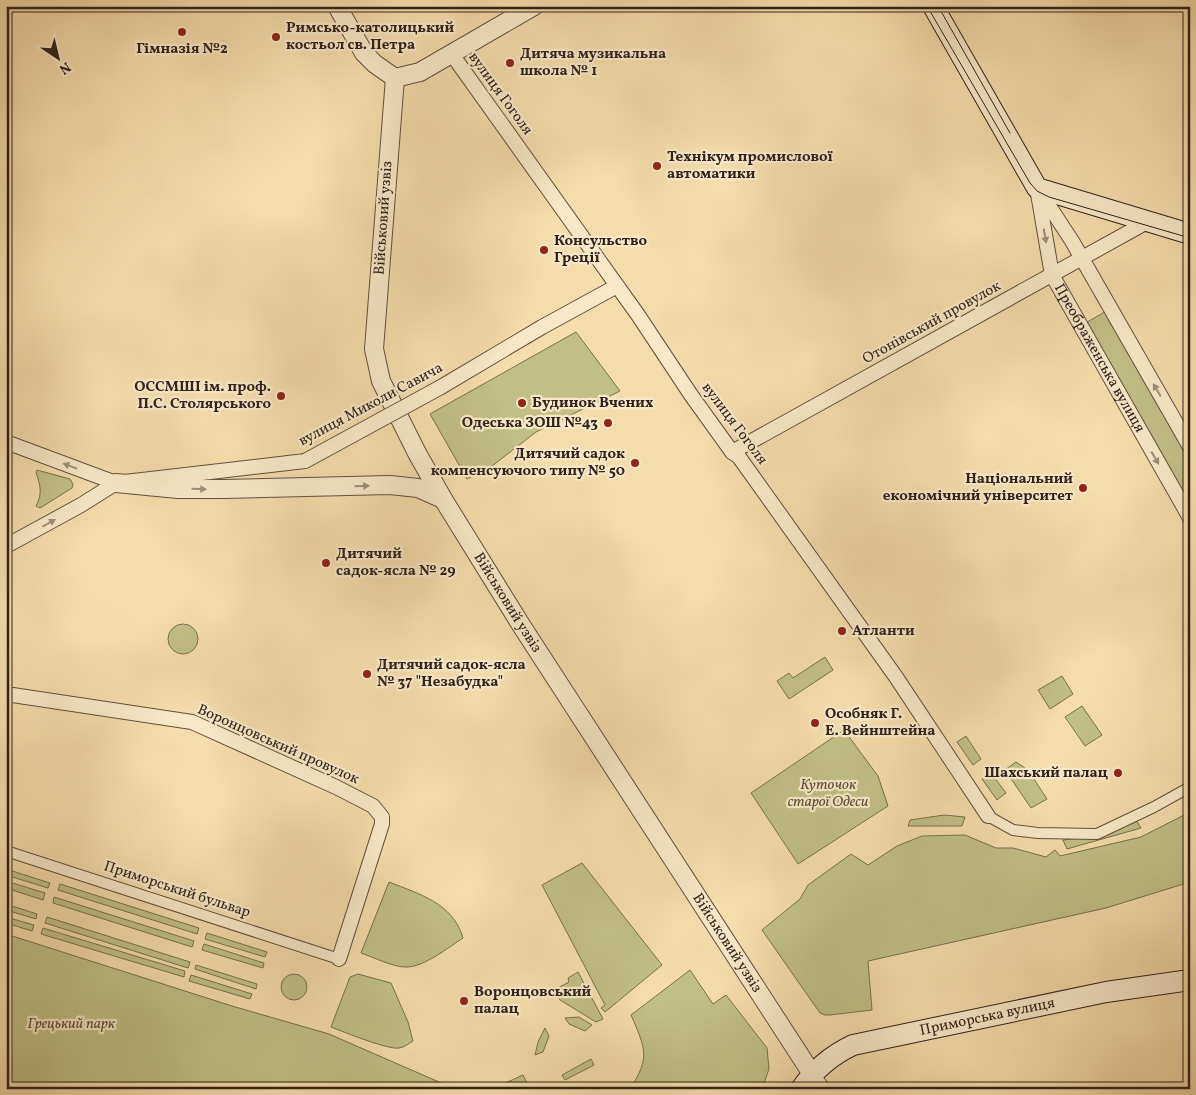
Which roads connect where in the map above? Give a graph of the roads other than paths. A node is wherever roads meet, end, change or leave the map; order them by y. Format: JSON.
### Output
{"nodes":[{"id":1,"x":338,"y":6,"type":"edge"},
{"id":2,"x":534,"y":6,"type":"edge"},
{"id":3,"x":932,"y":6,"type":"edge"},
{"id":4,"x":450,"y":53,"type":"junction"},
{"id":5,"x":395,"y":78,"type":"junction"},
{"id":6,"x":1037,"y":188,"type":"junction"},
{"id":7,"x":1147,"y":222,"type":"junction"},
{"id":8,"x":1190,"y":234,"type":"edge"},
{"id":9,"x":1082,"y":258,"type":"junction"},
{"id":10,"x":1052,"y":275,"type":"junction"},
{"id":11,"x":617,"y":286,"type":"junction"},
{"id":12,"x":6,"y":442,"type":"edge"},
{"id":13,"x":1190,"y":448,"type":"edge"},
{"id":14,"x":732,"y":452,"type":"junction"},
{"id":15,"x":116,"y":483,"type":"junction"},
{"id":16,"x":443,"y":499,"type":"junction"},
{"id":17,"x":1190,"y":518,"type":"edge"},
{"id":18,"x":6,"y":546,"type":"edge"},
{"id":19,"x":6,"y":694,"type":"edge"},
{"id":20,"x":1190,"y":787,"type":"edge"},
{"id":21,"x":988,"y":816,"type":"joint"},
{"id":22,"x":6,"y":851,"type":"edge"},
{"id":23,"x":339,"y":959,"type":"joint"},
{"id":24,"x":1190,"y":980,"type":"edge"},
{"id":25,"x":812,"y":1084,"type":"edge"}],
"edges":[{"from":1,"to":5,"type":"street"},
{"from":2,"to":4,"type":"street"},
{"from":3,"to":6,"type":"main road","name":"Преображенська вулиця"},
{"from":4,"to":5,"type":"street"},
{"from":4,"to":11,"type":"street","name":"вулиця Гоголя"},
{"from":5,"to":16,"type":"street","name":"Військовий узвіз"},
{"from":6,"to":7,"type":"main road"},
{"from":6,"to":9,"type":"street","name":"Преображенська вулиця"},
{"from":6,"to":10,"type":"street","name":"Преображенська вулиця","one_way":true},
{"from":7,"to":8,"type":"main road"},
{"from":7,"to":9,"type":"street","name":"Отонівський провулок"},
{"from":9,"to":10,"type":"street","name":"Отонівський провулок"},
{"from":13,"to":9,"type":"street","name":"Преображенська вулиця","one_way":true},
{"from":10,"to":14,"type":"street","name":"Отонівський провулок"},
{"from":10,"to":17,"type":"street","name":"Преображенська вулиця","one_way":true},
{"from":11,"to":14,"type":"street","name":"вулиця Гоголя"},
{"from":11,"to":15,"type":"street","name":"вулиця Миколи Савича","bridge":true},
{"from":15,"to":12,"type":"street","one_way":true},
{"from":14,"to":21,"type":"street","name":"вулиця Гоголя"},
{"from":15,"to":16,"type":"street","one_way":true},
{"from":18,"to":15,"type":"street","one_way":true},
{"from":16,"to":25,"type":"street","name":"Військовий узвіз"},
{"from":19,"to":23,"type":"street","name":"Воронцовський провулок"},
{"from":20,"to":21,"type":"street"},
{"from":22,"to":23,"type":"street","name":"Приморський бульвар"},
{"from":24,"to":25,"type":"main road","name":"Приморська вулиця"}]}
